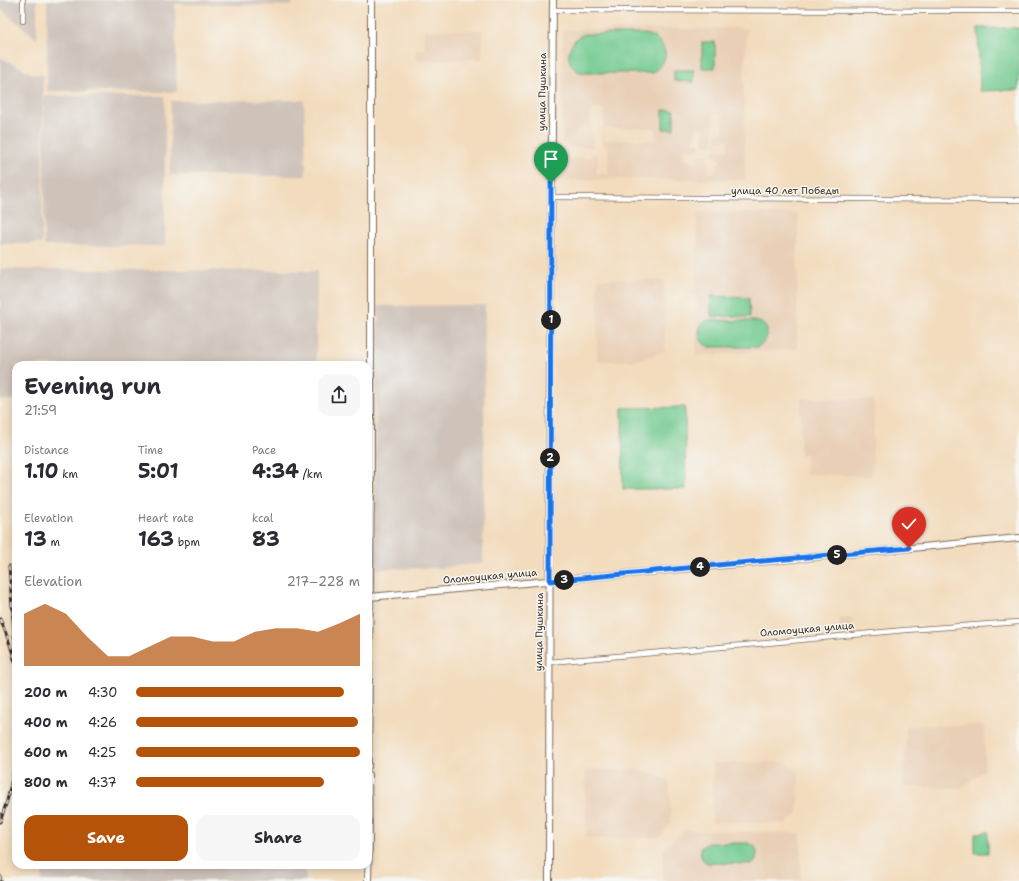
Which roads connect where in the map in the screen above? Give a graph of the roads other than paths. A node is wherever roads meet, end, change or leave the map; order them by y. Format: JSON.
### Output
{"nodes":[{"id":1,"x":23,"y":0,"type":"edge"},
{"id":2,"x":371,"y":0,"type":"edge"},
{"id":3,"x":553,"y":0,"type":"edge"},
{"id":4,"x":553,"y":10,"type":"junction"},
{"id":5,"x":1019,"y":11,"type":"edge"},
{"id":6,"x":23,"y":21,"type":"dead end"},
{"id":7,"x":551,"y":197,"type":"junction"},
{"id":8,"x":1019,"y":200,"type":"edge"},
{"id":9,"x":371,"y":361,"type":"edge"},
{"id":10,"x":1019,"y":538,"type":"edge"},
{"id":11,"x":550,"y":581,"type":"junction"},
{"id":12,"x":372,"y":597,"type":"edge"},
{"id":13,"x":1019,"y":622,"type":"edge"},
{"id":14,"x":549,"y":662,"type":"junction"},
{"id":15,"x":368,"y":869,"type":"edge"},
{"id":16,"x":368,"y":881,"type":"edge"},
{"id":17,"x":549,"y":881,"type":"edge"}],
"edges":[{"from":1,"to":6,"type":"street"},
{"from":2,"to":9,"type":"street"},
{"from":3,"to":4,"type":"street","name":"улица Пушкина"},
{"from":4,"to":5,"type":"street"},
{"from":4,"to":7,"type":"street","name":"улица Пушкина"},
{"from":7,"to":8,"type":"street","name":"улица 40 лет Победы"},
{"from":7,"to":11,"type":"street","name":"улица Пушкина"},
{"from":10,"to":11,"type":"street","name":"Оломоуцкая улица"},
{"from":11,"to":12,"type":"street","name":"Оломоуцкая улица"},
{"from":11,"to":14,"type":"street","name":"улица Пушкина"},
{"from":13,"to":14,"type":"street","name":"Оломоуцкая улица"},
{"from":14,"to":17,"type":"street","name":"улица Пушкина"},
{"from":15,"to":16,"type":"street"}]}
